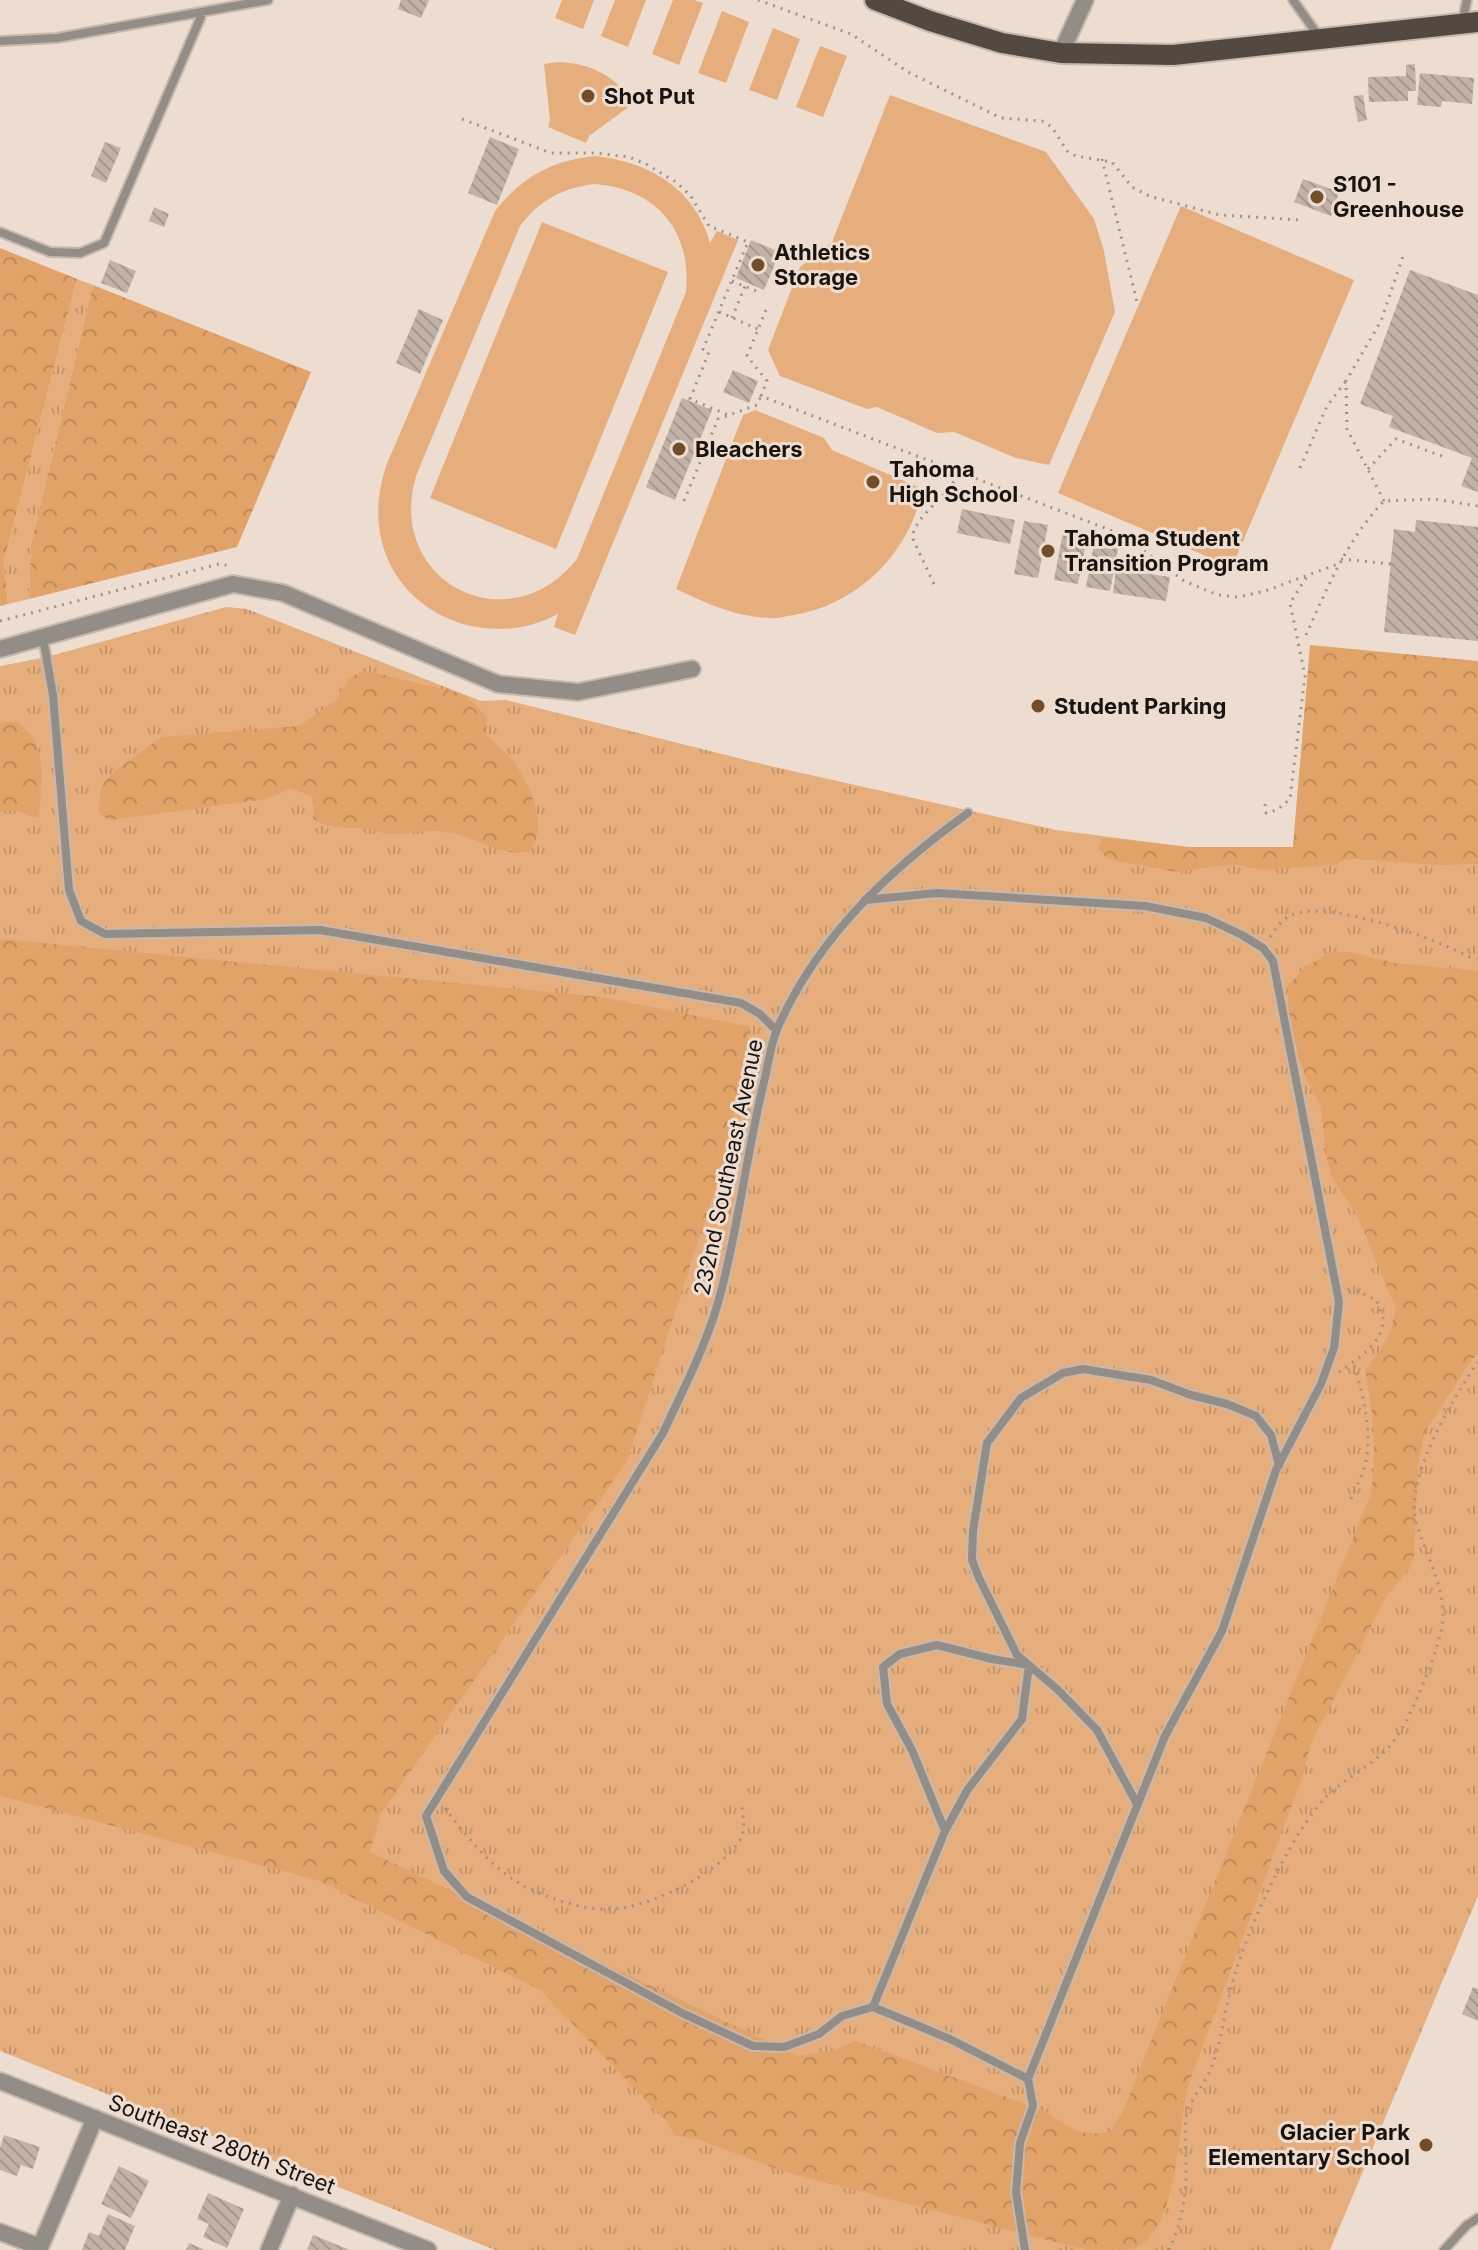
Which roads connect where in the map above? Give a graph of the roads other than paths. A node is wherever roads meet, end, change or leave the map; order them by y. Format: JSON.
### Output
{"nodes":[{"id":1,"x":268,"y":0,"type":"edge"},
{"id":2,"x":875,"y":0,"type":"edge"},
{"id":3,"x":1085,"y":0,"type":"edge"},
{"id":4,"x":1293,"y":0,"type":"edge"},
{"id":5,"x":1467,"y":0,"type":"edge"},
{"id":6,"x":203,"y":12,"type":"junction"},
{"id":7,"x":1470,"y":23,"type":"edge"},
{"id":8,"x":1320,"y":39,"type":"junction"},
{"id":9,"x":5,"y":42,"type":"edge"},
{"id":10,"x":0,"y":49,"type":"edge"},
{"id":11,"x":1061,"y":53,"type":"junction"},
{"id":12,"x":0,"y":232,"type":"edge"},
{"id":13,"x":43,"y":638,"type":"junction"},
{"id":14,"x":0,"y":649,"type":"edge"},
{"id":15,"x":692,"y":669,"type":"dead end"},
{"id":16,"x":968,"y":813,"type":"dead end"},
{"id":17,"x":864,"y":901,"type":"junction"},
{"id":18,"x":776,"y":1030,"type":"junction"},
{"id":19,"x":1279,"y":1465,"type":"junction"},
{"id":20,"x":1029,"y":1665,"type":"junction"},
{"id":21,"x":1137,"y":1804,"type":"junction"},
{"id":22,"x":945,"y":1831,"type":"junction"},
{"id":23,"x":873,"y":2007,"type":"junction"},
{"id":24,"x":1028,"y":2079,"type":"junction"},
{"id":25,"x":0,"y":2081,"type":"edge"},
{"id":26,"x":95,"y":2118,"type":"junction"},
{"id":27,"x":292,"y":2195,"type":"junction"},
{"id":28,"x":1478,"y":2218,"type":"edge"},
{"id":29,"x":0,"y":2232,"type":"edge"},
{"id":30,"x":40,"y":2249,"type":"edge"},
{"id":31,"x":269,"y":2250,"type":"edge"},
{"id":32,"x":428,"y":2250,"type":"edge"},
{"id":33,"x":1025,"y":2250,"type":"edge"},
{"id":34,"x":1444,"y":2250,"type":"edge"}],
"edges":[{"from":1,"to":6,"type":"lane"},
{"from":2,"to":11,"type":"main road"},
{"from":3,"to":11,"type":"street"},
{"from":4,"to":8,"type":"lane"},
{"from":5,"to":7,"type":"lane"},
{"from":6,"to":9,"type":"lane"},
{"from":6,"to":12,"type":"lane"},
{"from":7,"to":8,"type":"main road"},
{"from":8,"to":11,"type":"main road"},
{"from":9,"to":10,"type":"lane"},
{"from":13,"to":14,"type":"street"},
{"from":13,"to":15,"type":"street"},
{"from":13,"to":18,"type":"lane"},
{"from":16,"to":17,"type":"lane","name":"232nd Southeast Avenue"},
{"from":17,"to":18,"type":"lane","name":"232nd Southeast Avenue"},
{"from":17,"to":19,"type":"lane"},
{"from":18,"to":23,"type":"lane","name":"232nd Southeast Avenue"},
{"from":19,"to":20,"type":"lane"},
{"from":19,"to":21,"type":"lane"},
{"from":20,"to":21,"type":"lane"},
{"from":20,"to":22,"type":"lane"},
{"from":20,"to":22,"type":"lane"},
{"from":21,"to":24,"type":"lane"},
{"from":22,"to":23,"type":"lane"},
{"from":23,"to":24,"type":"lane"},
{"from":24,"to":33,"type":"lane"},
{"from":25,"to":26,"type":"street","name":"Southeast 280th Street"},
{"from":26,"to":27,"type":"street","name":"Southeast 280th Street"},
{"from":26,"to":30,"type":"street"},
{"from":27,"to":31,"type":"street"},
{"from":27,"to":32,"type":"street","name":"Southeast 280th Street"},
{"from":28,"to":34,"type":"lane"},
{"from":29,"to":30,"type":"street"}]}
